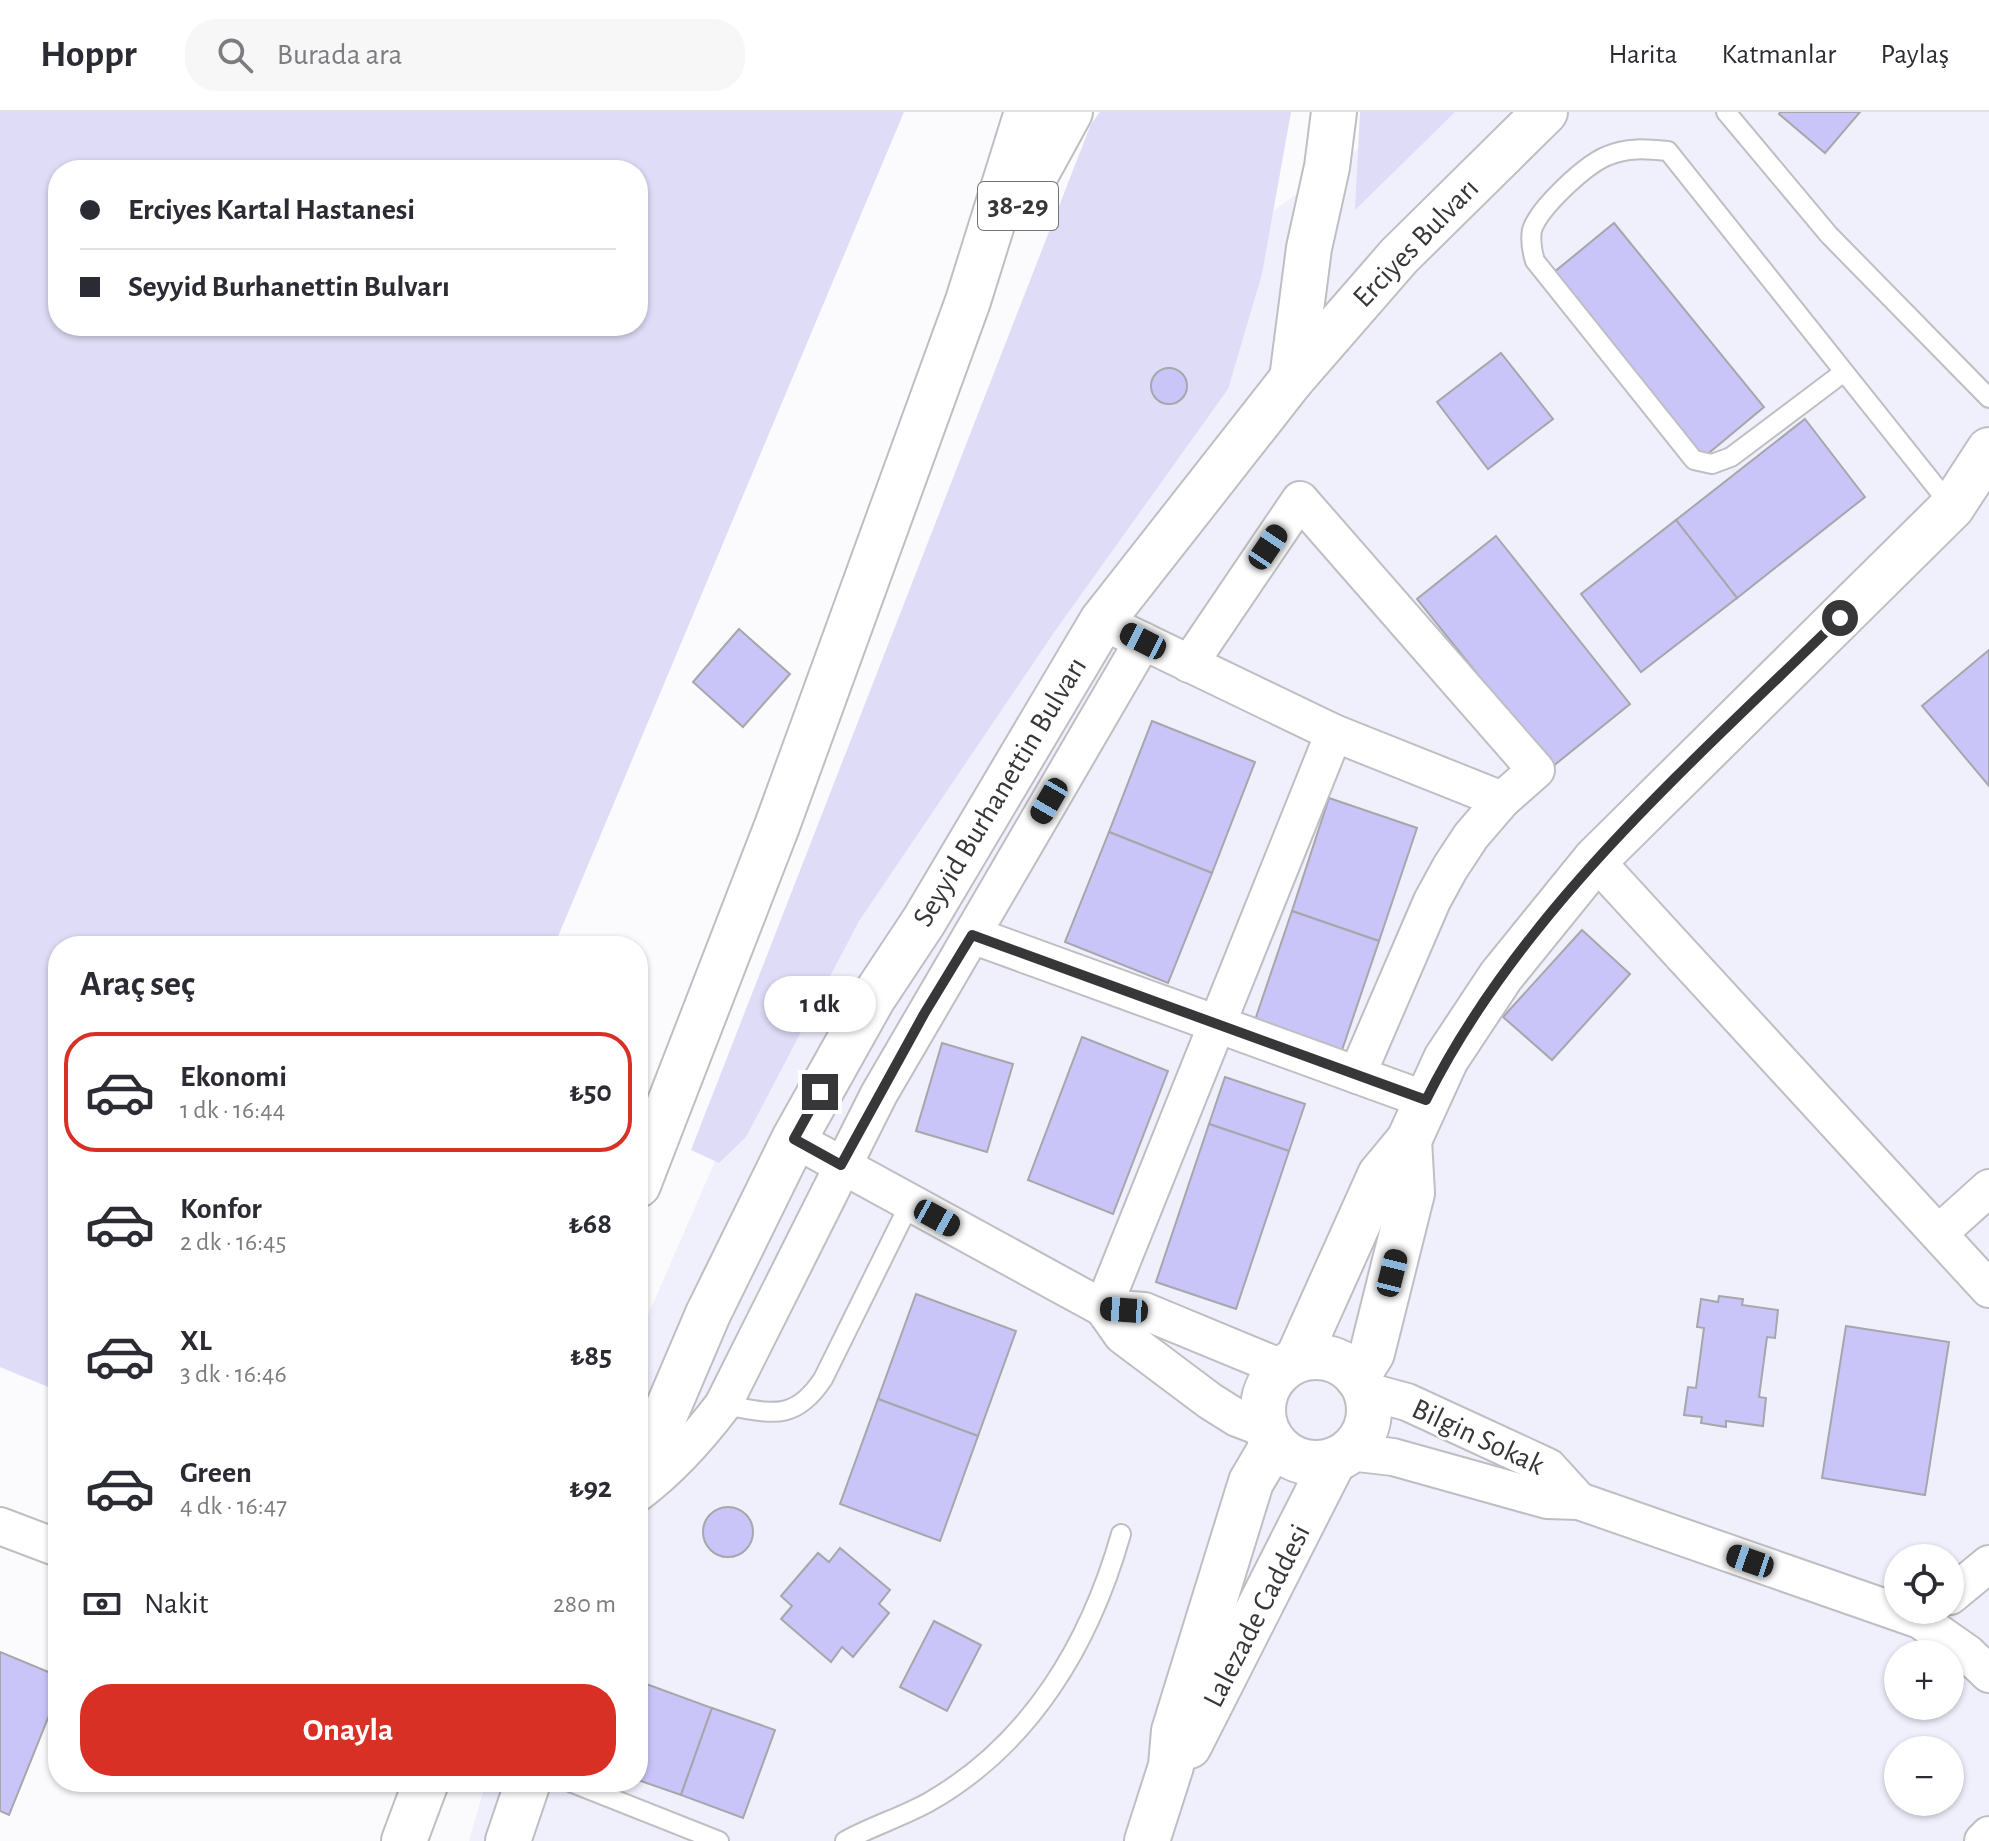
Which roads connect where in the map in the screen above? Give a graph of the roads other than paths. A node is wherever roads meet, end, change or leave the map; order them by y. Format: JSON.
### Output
{"nodes":[{"id":1,"x":1027,"y":112,"type":"edge"},
{"id":2,"x":1070,"y":112,"type":"edge"},
{"id":3,"x":1334,"y":112,"type":"edge"},
{"id":4,"x":1545,"y":112,"type":"edge"},
{"id":5,"x":1726,"y":112,"type":"edge"},
{"id":6,"x":968,"y":301,"type":"junction"},
{"id":7,"x":1844,"y":372,"type":"junction"},
{"id":8,"x":1292,"y":379,"type":"junction"},
{"id":9,"x":1989,"y":398,"type":"edge"},
{"id":10,"x":1989,"y":450,"type":"edge"},
{"id":11,"x":1970,"y":499,"type":"edge"},
{"id":12,"x":1102,"y":621,"type":"junction"},
{"id":13,"x":1143,"y":641,"type":"junction"},
{"id":14,"x":1189,"y":664,"type":"junction"},
{"id":15,"x":1334,"y":733,"type":"junction"},
{"id":16,"x":1502,"y":800,"type":"junction"},
{"id":17,"x":1595,"y":860,"type":"junction"},
{"id":18,"x":972,"y":935,"type":"junction"},
{"id":19,"x":1218,"y":1023,"type":"junction"},
{"id":20,"x":1357,"y":1075,"type":"junction"},
{"id":21,"x":1426,"y":1100,"type":"junction"},
{"id":22,"x":794,"y":1139,"type":"junction"},
{"id":23,"x":1409,"y":1140,"type":"junction"},
{"id":24,"x":648,"y":1159,"type":"edge"},
{"id":25,"x":841,"y":1165,"type":"junction"},
{"id":26,"x":1989,"y":1188,"type":"edge"},
{"id":27,"x":910,"y":1203,"type":"junction"},
{"id":28,"x":1939,"y":1233,"type":"junction"},
{"id":29,"x":1989,"y":1289,"type":"edge"},
{"id":30,"x":1103,"y":1308,"type":"junction"},
{"id":31,"x":1290,"y":1364,"type":"junction"},
{"id":32,"x":1362,"y":1384,"type":"junction"},
{"id":33,"x":723,"y":1405,"type":"junction"},
{"id":34,"x":1270,"y":1436,"type":"junction"},
{"id":35,"x":648,"y":1455,"type":"edge"},
{"id":36,"x":1342,"y":1456,"type":"junction"},
{"id":37,"x":648,"y":1485,"type":"edge"},
{"id":38,"x":1579,"y":1501,"type":"junction"},
{"id":39,"x":0,"y":1526,"type":"edge"},
{"id":40,"x":1121,"y":1534,"type":"dead end"},
{"id":41,"x":48,"y":1544,"type":"edge"},
{"id":42,"x":1989,"y":1564,"type":"edge"},
{"id":43,"x":1964,"y":1585,"type":"edge"},
{"id":44,"x":1884,"y":1601,"type":"edge"},
{"id":45,"x":1934,"y":1624,"type":"edge"},
{"id":46,"x":1988,"y":1671,"type":"edge"},
{"id":47,"x":1171,"y":1766,"type":"junction"},
{"id":48,"x":422,"y":1792,"type":"edge"},
{"id":49,"x":525,"y":1792,"type":"edge"},
{"id":50,"x":595,"y":1792,"type":"edge"},
{"id":51,"x":1989,"y":1835,"type":"edge"},
{"id":52,"x":404,"y":1841,"type":"edge"},
{"id":53,"x":508,"y":1841,"type":"edge"},
{"id":54,"x":717,"y":1841,"type":"edge"},
{"id":55,"x":845,"y":1841,"type":"edge"},
{"id":56,"x":1147,"y":1841,"type":"edge"},
{"id":57,"x":1983,"y":1841,"type":"edge"}],
"edges":[{"from":1,"to":6,"type":"main road"},
{"from":2,"to":6,"type":"main road","number":"38-29"},
{"from":3,"to":8,"type":"main road"},
{"from":4,"to":8,"type":"main road","name":"Erciyes Bulvarı"},
{"from":5,"to":9,"type":"lane"},
{"from":6,"to":24,"type":"main road"},
{"from":7,"to":7,"type":"lane"},
{"from":7,"to":11,"type":"lane"},
{"from":8,"to":12,"type":"main road","name":"Seyyid Burhanettin Bulvarı"},
{"from":10,"to":11,"type":"main road"},
{"from":11,"to":17,"type":"main road"},
{"from":12,"to":13,"type":"street"},
{"from":12,"to":22,"type":"main road","name":"Seyyid Burhanettin Bulvarı"},
{"from":13,"to":14,"type":"street"},
{"from":13,"to":18,"type":"street"},
{"from":14,"to":15,"type":"street"},
{"from":14,"to":16,"type":"street"},
{"from":15,"to":16,"type":"street"},
{"from":15,"to":19,"type":"street"},
{"from":16,"to":20,"type":"street"},
{"from":17,"to":21,"type":"main road"},
{"from":17,"to":28,"type":"street"},
{"from":18,"to":19,"type":"street"},
{"from":18,"to":25,"type":"street"},
{"from":19,"to":20,"type":"street"},
{"from":19,"to":30,"type":"street"},
{"from":20,"to":21,"type":"street"},
{"from":21,"to":23,"type":"main road"},
{"from":22,"to":25,"type":"street"},
{"from":22,"to":35,"type":"main road","name":"Seyyid Burhanettin Bulvarı"},
{"from":23,"to":31,"type":"main road"},
{"from":23,"to":32,"type":"main road"},
{"from":25,"to":27,"type":"street"},
{"from":25,"to":33,"type":"street"},
{"from":26,"to":28,"type":"street"},
{"from":27,"to":30,"type":"street"},
{"from":27,"to":33,"type":"lane"},
{"from":28,"to":29,"type":"street"},
{"from":30,"to":31,"type":"street"},
{"from":30,"to":34,"type":"street"},
{"from":31,"to":32,"type":"main road"},
{"from":31,"to":34,"type":"main road"},
{"from":32,"to":36,"type":"main road"},
{"from":32,"to":38,"type":"street","name":"Bilgin Sokak"},
{"from":33,"to":37,"type":"street"},
{"from":34,"to":36,"type":"main road"},
{"from":34,"to":47,"type":"main road","name":"Lalezade Caddesi"},
{"from":36,"to":38,"type":"street","name":"Bilgin Sokak"},
{"from":36,"to":47,"type":"main road","name":"Lalezade Caddesi"},
{"from":38,"to":44,"type":"street","name":"Bilgin Sokak"},
{"from":39,"to":41,"type":"street"},
{"from":40,"to":55,"type":"lane"},
{"from":42,"to":43,"type":"street"},
{"from":45,"to":46,"type":"street","name":"Bilgin Sokak"},
{"from":47,"to":56,"type":"main road","name":"Lalezade Caddesi"},
{"from":48,"to":52,"type":"main road"},
{"from":49,"to":53,"type":"main road"},
{"from":50,"to":54,"type":"lane"},
{"from":51,"to":57,"type":"street"}]}
